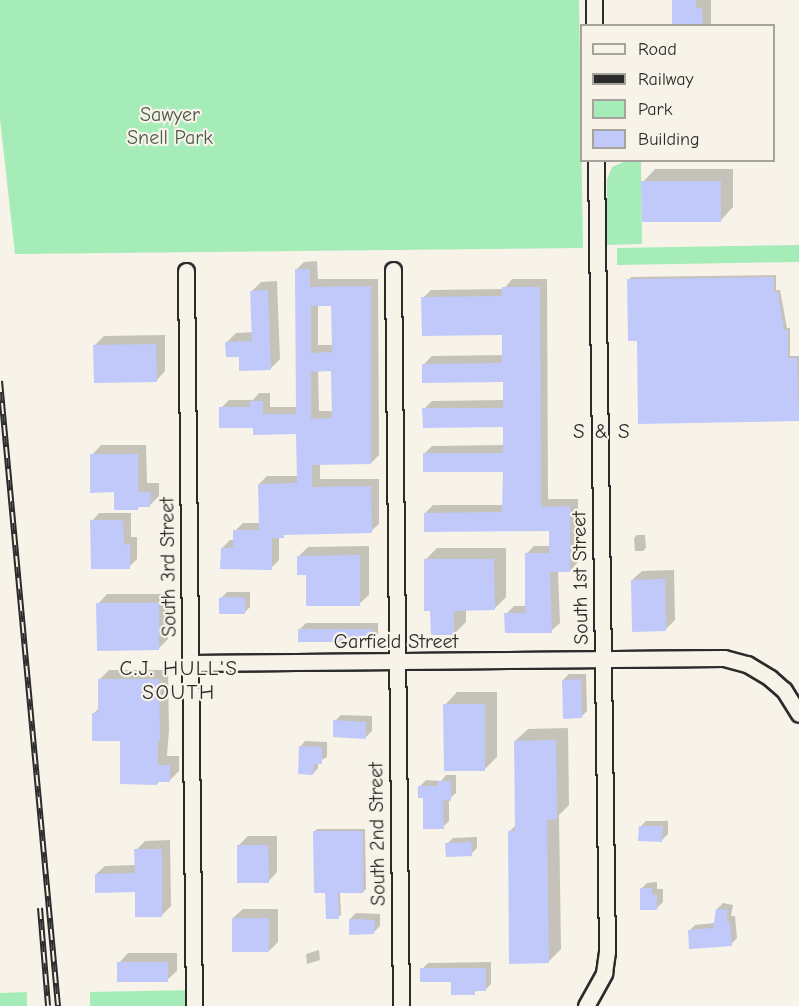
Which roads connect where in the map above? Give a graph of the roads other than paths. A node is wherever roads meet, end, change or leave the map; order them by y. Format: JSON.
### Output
{"nodes":[{"id":1,"x":594,"y":0,"type":"edge"},
{"id":2,"x":594,"y":24,"type":"edge"},
{"id":3,"x":596,"y":162,"type":"edge"},
{"id":4,"x":393,"y":270,"type":"dead end"},
{"id":5,"x":186,"y":271,"type":"dead end"},
{"id":6,"x":602,"y":661,"type":"junction"},
{"id":7,"x":396,"y":662,"type":"junction"},
{"id":8,"x":190,"y":663,"type":"junction"},
{"id":9,"x":798,"y":711,"type":"edge"},
{"id":10,"x":591,"y":1000,"type":"edge"},
{"id":11,"x":194,"y":1006,"type":"edge"},
{"id":12,"x":400,"y":1006,"type":"edge"}],
"edges":[{"from":1,"to":2,"type":"street"},
{"from":3,"to":6,"type":"street","name":"South 1st Street"},
{"from":4,"to":7,"type":"street","name":"South 2nd Street"},
{"from":5,"to":8,"type":"street","name":"South 3rd Street"},
{"from":6,"to":7,"type":"street","name":"Garfield Street"},
{"from":6,"to":9,"type":"street","name":"Garfield Street"},
{"from":6,"to":10,"type":"street","name":"South 1st Street"},
{"from":7,"to":8,"type":"street","name":"Garfield Street"},
{"from":7,"to":12,"type":"street","name":"South 2nd Street"},
{"from":8,"to":11,"type":"street","name":"South 3rd Street"}]}
